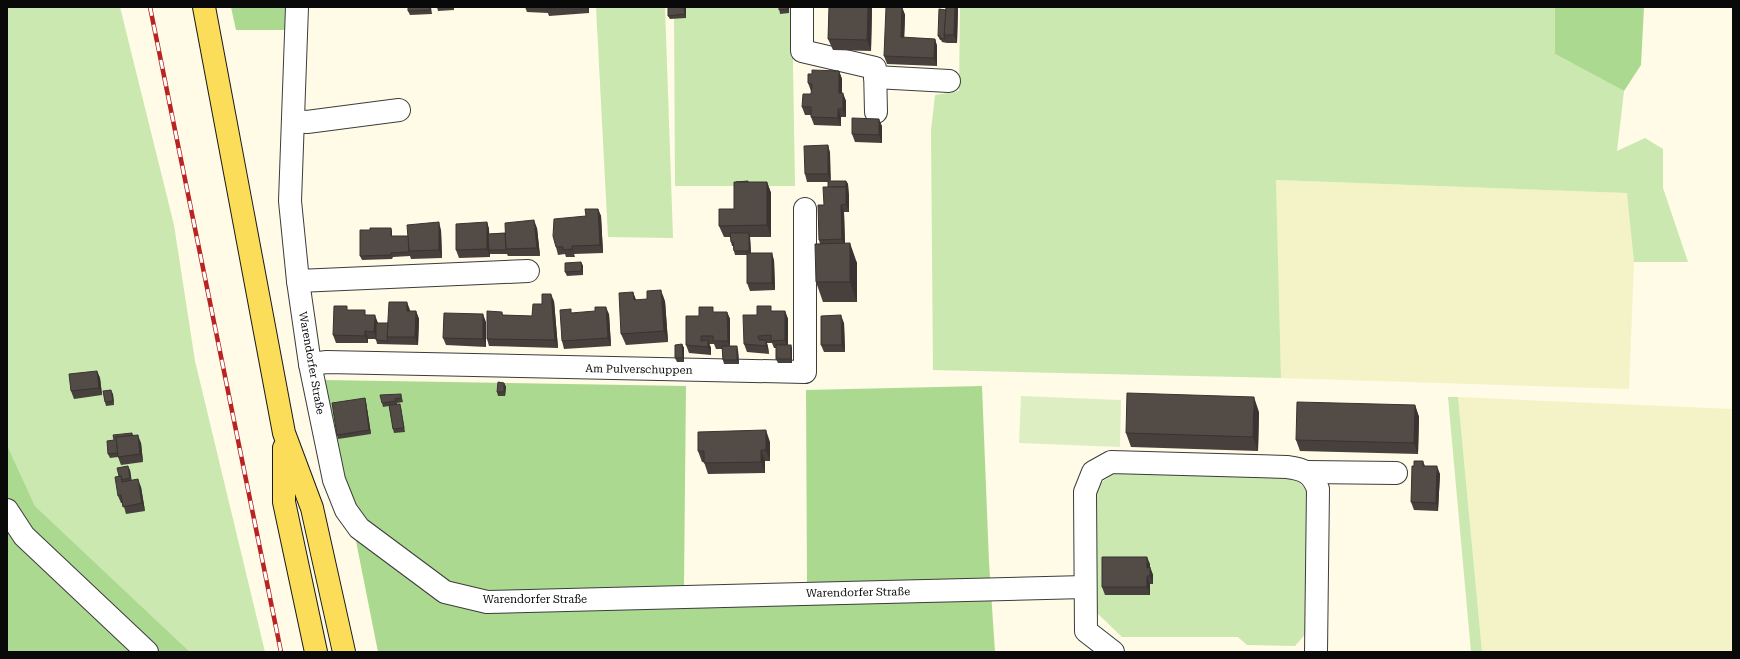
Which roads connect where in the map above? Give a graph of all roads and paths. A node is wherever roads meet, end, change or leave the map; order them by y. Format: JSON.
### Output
{"nodes":[{"id":1,"x":204,"y":7,"type":"edge"},
{"id":2,"x":297,"y":7,"type":"edge"},
{"id":3,"x":802,"y":7,"type":"edge"},
{"id":4,"x":875,"y":77,"type":"junction"},
{"id":5,"x":949,"y":81,"type":"dead end"},
{"id":6,"x":399,"y":110,"type":"dead end"},
{"id":7,"x":876,"y":112,"type":"dead end"},
{"id":8,"x":293,"y":121,"type":"junction"},
{"id":9,"x":805,"y":209,"type":"dead end"},
{"id":10,"x":528,"y":271,"type":"dead end"},
{"id":11,"x":298,"y":281,"type":"junction"},
{"id":12,"x":310,"y":364,"type":"junction"},
{"id":13,"x":284,"y":432,"type":"junction"},
{"id":14,"x":1308,"y":472,"type":"junction"},
{"id":15,"x":1396,"y":473,"type":"dead end"},
{"id":16,"x":7,"y":510,"type":"edge"},
{"id":17,"x":1085,"y":587,"type":"junction"},
{"id":18,"x":148,"y":652,"type":"edge"},
{"id":19,"x":316,"y":652,"type":"edge"},
{"id":20,"x":344,"y":652,"type":"edge"},
{"id":21,"x":1113,"y":652,"type":"edge"},
{"id":22,"x":1316,"y":652,"type":"edge"}],
"edges":[{"from":1,"to":13,"type":"main road"},
{"from":2,"to":8,"type":"street","name":"Warendorfer Straße"},
{"from":3,"to":4,"type":"street"},
{"from":4,"to":5,"type":"street"},
{"from":4,"to":7,"type":"street"},
{"from":6,"to":8,"type":"street"},
{"from":8,"to":11,"type":"street","name":"Warendorfer Straße"},
{"from":9,"to":12,"type":"street","name":"Am Pulverschuppen"},
{"from":10,"to":11,"type":"street"},
{"from":11,"to":12,"type":"street","name":"Warendorfer Straße"},
{"from":12,"to":17,"type":"street","name":"Warendorfer Straße"},
{"from":13,"to":19,"type":"main road"},
{"from":13,"to":20,"type":"main road"},
{"from":14,"to":15,"type":"street"},
{"from":14,"to":17,"type":"street"},
{"from":14,"to":22,"type":"street"},
{"from":16,"to":18,"type":"street"},
{"from":17,"to":21,"type":"street"}]}
